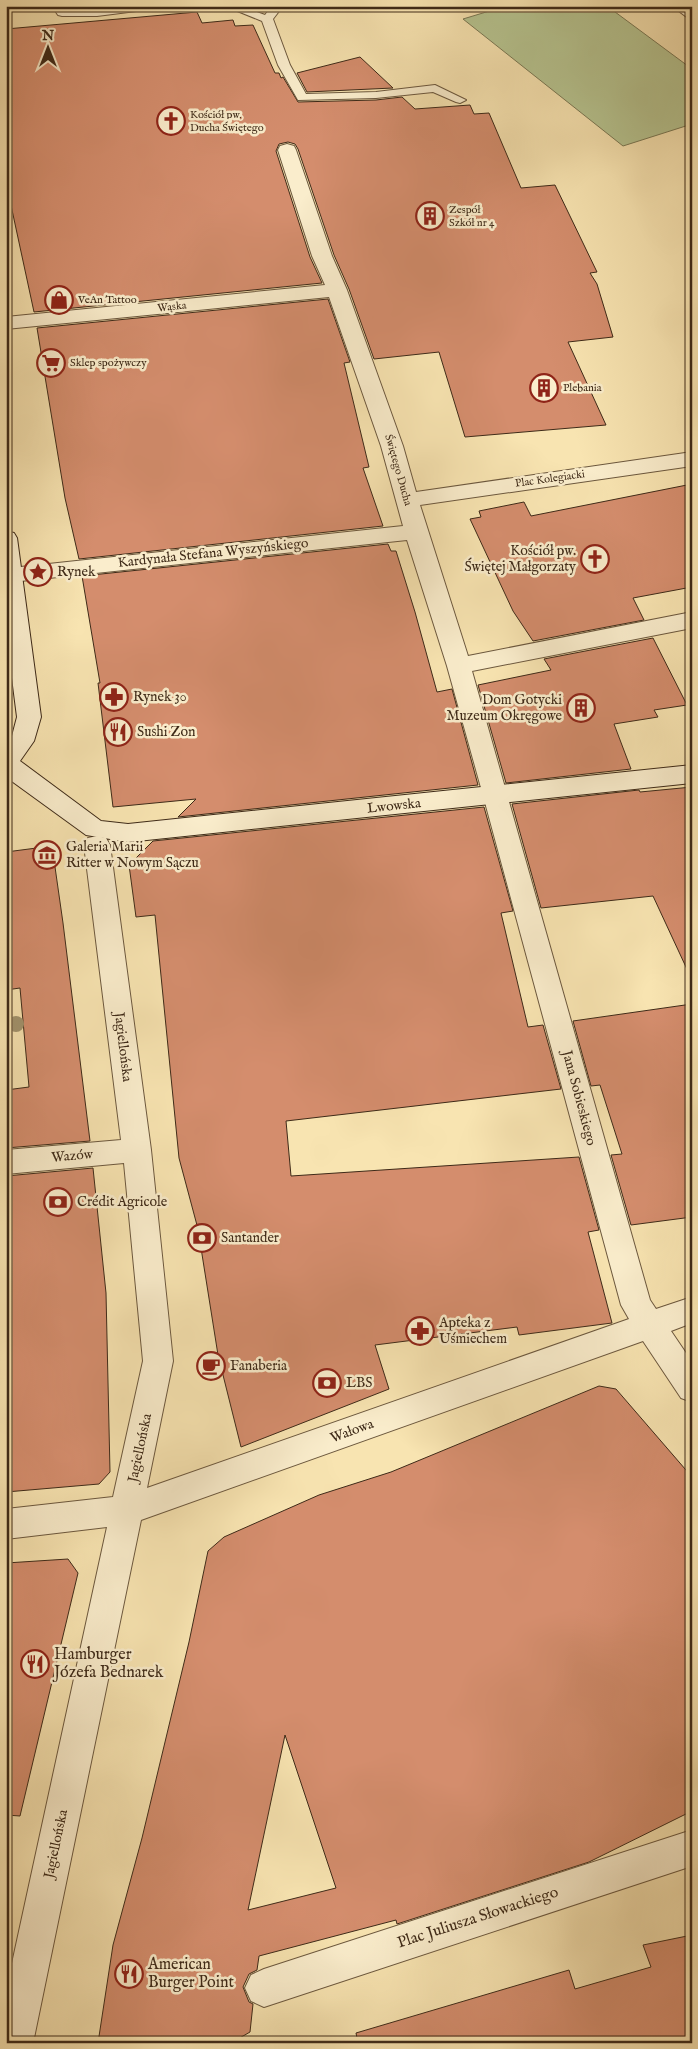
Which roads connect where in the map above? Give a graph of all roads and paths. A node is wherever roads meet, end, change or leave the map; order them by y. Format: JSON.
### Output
{"nodes":[{"id":1,"x":57,"y":6,"type":"edge"},
{"id":2,"x":152,"y":6,"type":"edge"},
{"id":3,"x":230,"y":6,"type":"edge"},
{"id":4,"x":278,"y":6,"type":"edge"},
{"id":5,"x":678,"y":6,"type":"edge"},
{"id":6,"x":692,"y":18,"type":"edge"},
{"id":7,"x":267,"y":19,"type":"junction"},
{"id":8,"x":460,"y":100,"type":"dead end"},
{"id":9,"x":286,"y":150,"type":"dead end"},
{"id":10,"x":337,"y":290,"type":"junction"},
{"id":11,"x":6,"y":323,"type":"edge"},
{"id":12,"x":692,"y":459,"type":"edge"},
{"id":13,"x":408,"y":500,"type":"junction"},
{"id":14,"x":416,"y":532,"type":"junction"},
{"id":15,"x":6,"y":538,"type":"edge"},
{"id":16,"x":11,"y":575,"type":"junction"},
{"id":17,"x":692,"y":620,"type":"edge"},
{"id":18,"x":458,"y":666,"type":"junction"},
{"id":19,"x":6,"y":762,"type":"edge"},
{"id":20,"x":692,"y":774,"type":"edge"},
{"id":21,"x":496,"y":795,"type":"junction"},
{"id":22,"x":96,"y":837,"type":"junction"},
{"id":23,"x":137,"y":1150,"type":"junction"},
{"id":24,"x":6,"y":1162,"type":"edge"},
{"id":25,"x":692,"y":1310,"type":"edge"},
{"id":26,"x":651,"y":1324,"type":"junction"},
{"id":27,"x":692,"y":1388,"type":"edge"},
{"id":28,"x":127,"y":1510,"type":"junction"},
{"id":29,"x":6,"y":1524,"type":"edge"},
{"id":30,"x":692,"y":1848,"type":"edge"},
{"id":31,"x":264,"y":1988,"type":"dead end"},
{"id":32,"x":14,"y":2043,"type":"edge"}],
"edges":[{"from":1,"to":2,"type":"lane"},
{"from":3,"to":7,"type":"lane"},
{"from":4,"to":7,"type":"lane"},
{"from":5,"to":6,"type":"lane"},
{"from":7,"to":8,"type":"lane"},
{"from":9,"to":10,"type":"street","name":"Świętego Ducha"},
{"from":10,"to":11,"type":"street","name":"Wąska"},
{"from":10,"to":13,"type":"street","name":"Świętego Ducha"},
{"from":12,"to":13,"type":"street","name":"Plac Kolegiacki"},
{"from":13,"to":14,"type":"street","name":"Świętego Ducha"},
{"from":14,"to":16,"type":"street","name":"Kardynała Stefana Wyszyńskiego"},
{"from":14,"to":18,"type":"street","name":"Świętego Ducha"},
{"from":15,"to":16,"type":"street"},
{"from":16,"to":19,"type":"street"},
{"from":17,"to":18,"type":"street"},
{"from":18,"to":21,"type":"street","name":"Świętego Ducha"},
{"from":19,"to":22,"type":"street"},
{"from":20,"to":21,"type":"street","name":"Lwowska"},
{"from":21,"to":22,"type":"street","name":"Lwowska"},
{"from":21,"to":26,"type":"street","name":"Jana Sobieskiego"},
{"from":22,"to":23,"type":"street","name":"Jagiellońska"},
{"from":23,"to":24,"type":"street","name":"Wazów"},
{"from":23,"to":28,"type":"street","name":"Jagiellońska"},
{"from":25,"to":26,"type":"street","name":"Wałowa"},
{"from":26,"to":27,"type":"street","name":"Jana Sobieskiego"},
{"from":26,"to":28,"type":"street","name":"Wałowa"},
{"from":28,"to":29,"type":"street","name":"Wałowa"},
{"from":28,"to":32,"type":"street","name":"Jagiellońska"},
{"from":30,"to":31,"type":"street","name":"Plac Juliusza Słowackiego"}]}
